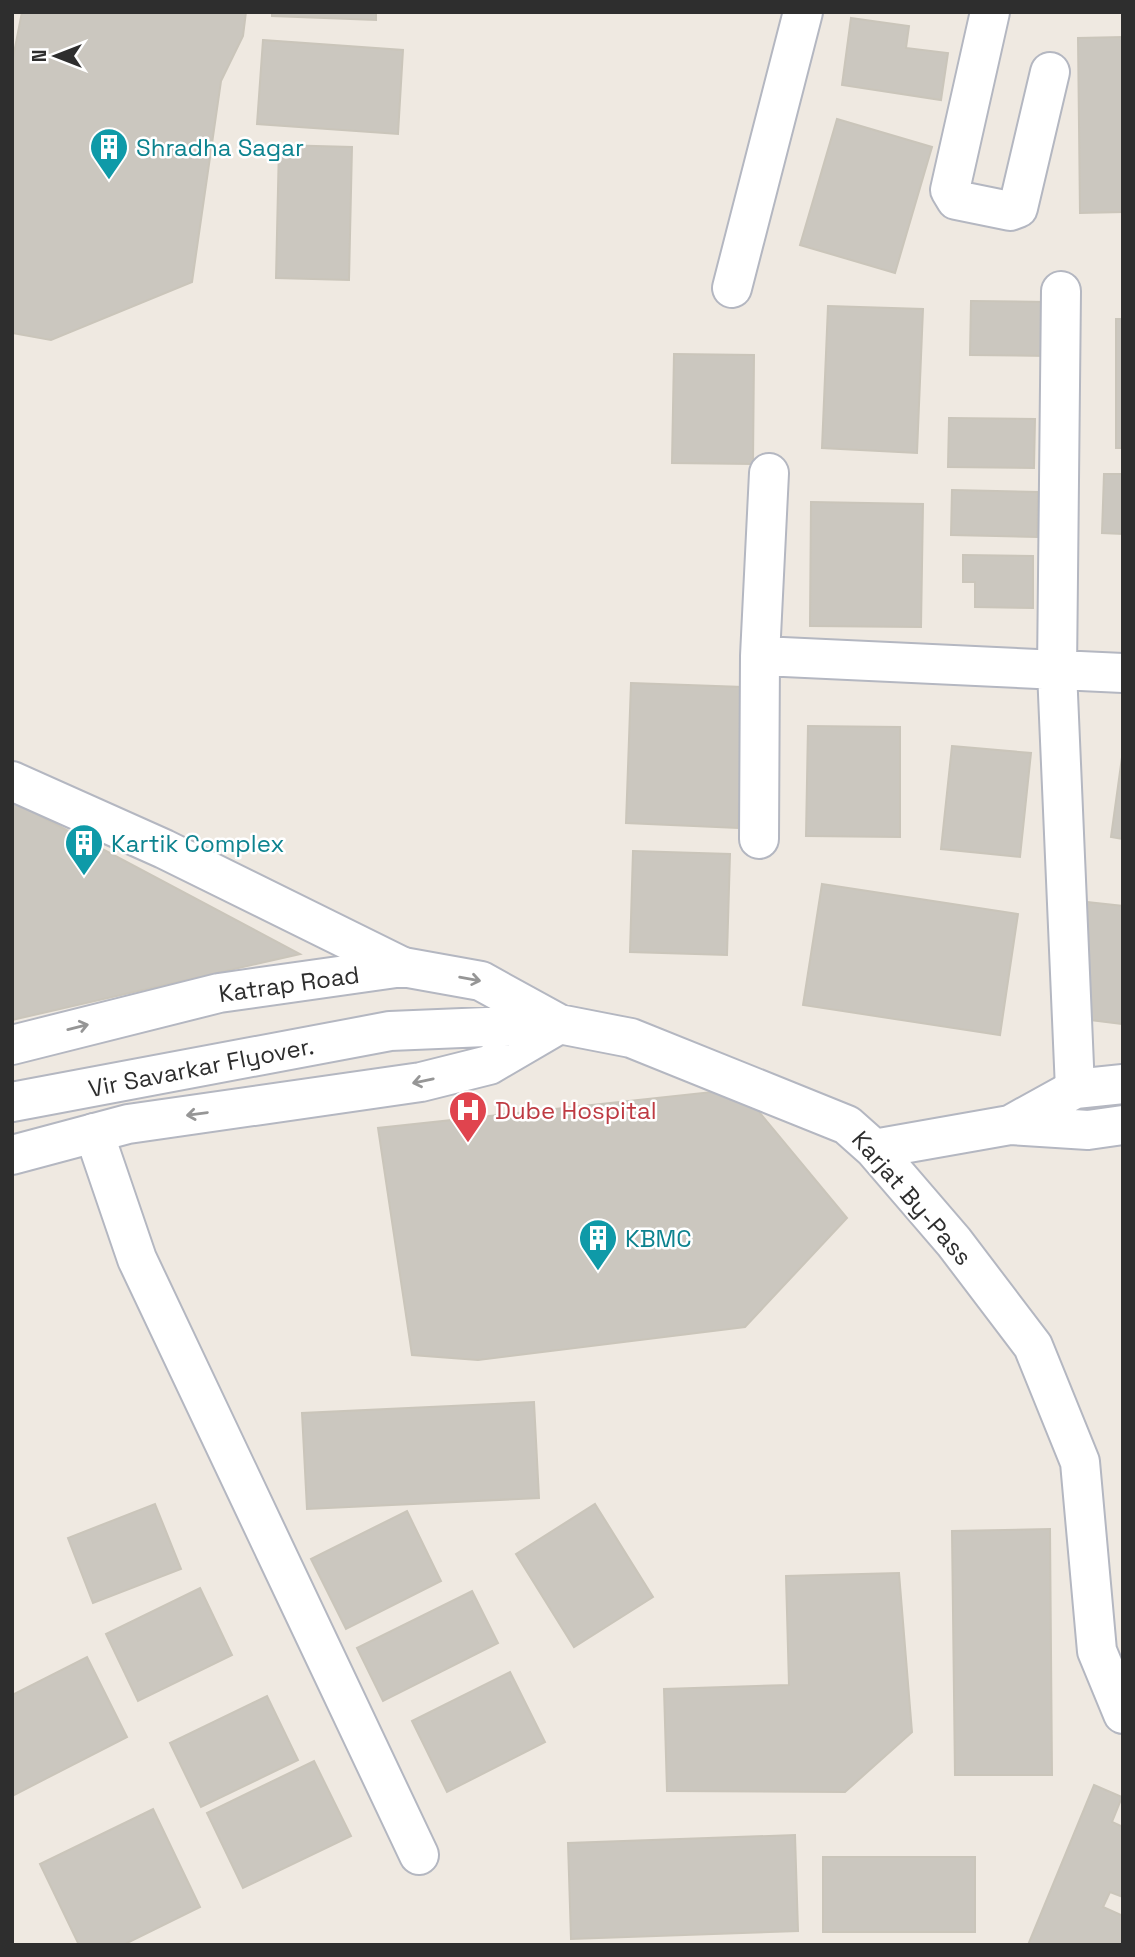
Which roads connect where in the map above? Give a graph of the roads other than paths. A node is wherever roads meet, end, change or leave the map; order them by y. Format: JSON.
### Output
{"nodes":[{"id":1,"x":803,"y":12,"type":"edge"},
{"id":2,"x":990,"y":12,"type":"edge"},
{"id":3,"x":1050,"y":72,"type":"dead end"},
{"id":4,"x":732,"y":288,"type":"dead end"},
{"id":5,"x":1061,"y":291,"type":"dead end"},
{"id":6,"x":769,"y":473,"type":"dead end"},
{"id":7,"x":760,"y":656,"type":"junction"},
{"id":8,"x":1057,"y":671,"type":"junction"},
{"id":9,"x":1123,"y":673,"type":"edge"},
{"id":10,"x":12,"y":781,"type":"edge"},
{"id":11,"x":759,"y":839,"type":"dead end"},
{"id":12,"x":403,"y":967,"type":"junction"},
{"id":13,"x":559,"y":1024,"type":"junction"},
{"id":14,"x":390,"y":1031,"type":"joint"},
{"id":15,"x":12,"y":1045,"type":"edge"},
{"id":16,"x":1123,"y":1084,"type":"edge"},
{"id":17,"x":1075,"y":1089,"type":"junction"},
{"id":18,"x":12,"y":1102,"type":"edge"},
{"id":19,"x":1010,"y":1125,"type":"junction"},
{"id":20,"x":1123,"y":1125,"type":"edge"},
{"id":21,"x":94,"y":1133,"type":"junction"},
{"id":22,"x":874,"y":1149,"type":"junction"},
{"id":23,"x":12,"y":1156,"type":"edge"},
{"id":24,"x":1123,"y":1714,"type":"edge"},
{"id":25,"x":419,"y":1854,"type":"dead end"}],
"edges":[{"from":1,"to":4,"type":"street"},
{"from":2,"to":3,"type":"street"},
{"from":5,"to":8,"type":"street"},
{"from":6,"to":7,"type":"street"},
{"from":7,"to":8,"type":"street"},
{"from":7,"to":11,"type":"street"},
{"from":8,"to":9,"type":"street"},
{"from":8,"to":17,"type":"street"},
{"from":10,"to":12,"type":"street"},
{"from":12,"to":13,"type":"street","name":"Katrap Road","one_way":true},
{"from":15,"to":12,"type":"street","name":"Katrap Road","one_way":true},
{"from":13,"to":14,"type":"street","name":"Karjat By-Pass"},
{"from":13,"to":21,"type":"street","one_way":true},
{"from":13,"to":22,"type":"street","name":"Karjat By-Pass"},
{"from":14,"to":18,"type":"street","name":"Vir Savarkar Flyover."},
{"from":16,"to":17,"type":"street"},
{"from":17,"to":19,"type":"street"},
{"from":19,"to":20,"type":"street"},
{"from":19,"to":22,"type":"street"},
{"from":21,"to":23,"type":"street"},
{"from":21,"to":25,"type":"street"},
{"from":22,"to":24,"type":"street","name":"Karjat By-Pass"}]}
